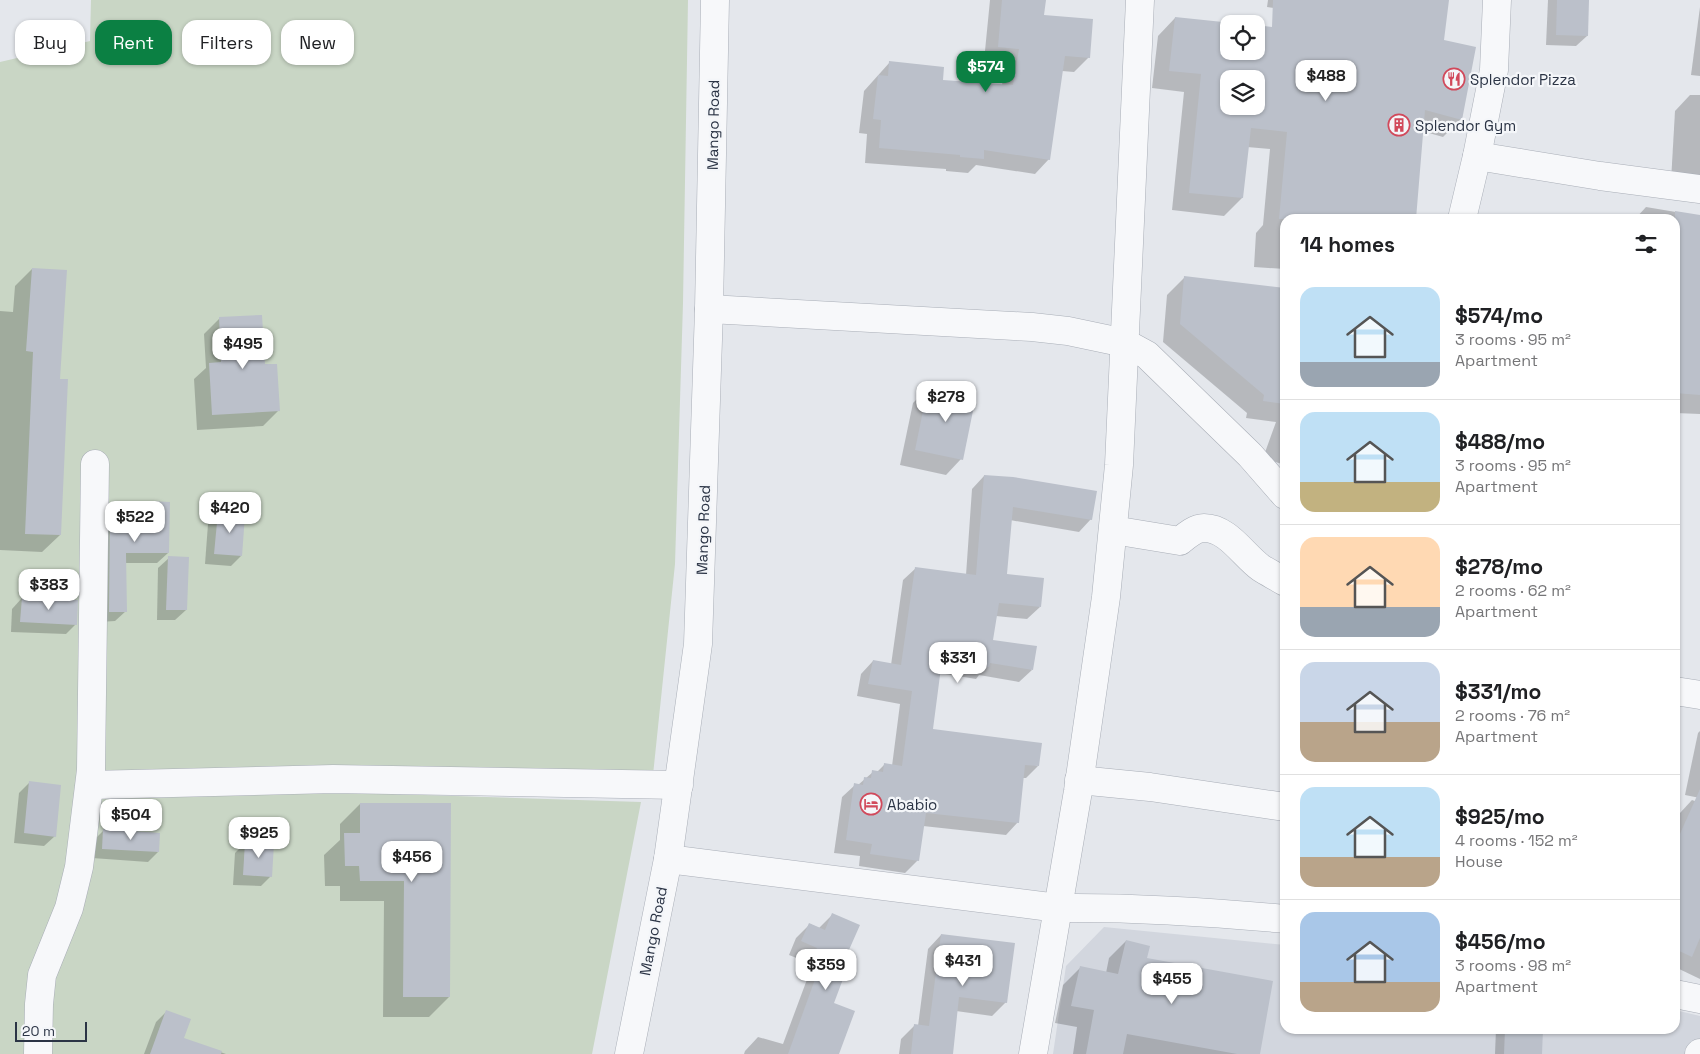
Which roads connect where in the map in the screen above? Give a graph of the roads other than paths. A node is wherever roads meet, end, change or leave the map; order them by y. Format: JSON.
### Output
{"nodes":[{"id":1,"x":715,"y":0,"type":"edge"},
{"id":2,"x":1140,"y":0,"type":"edge"},
{"id":3,"x":1497,"y":0,"type":"edge"},
{"id":4,"x":1477,"y":156,"type":"junction"},
{"id":5,"x":1700,"y":189,"type":"edge"},
{"id":6,"x":1463,"y":214,"type":"edge"},
{"id":7,"x":709,"y":309,"type":"junction"},
{"id":8,"x":1125,"y":343,"type":"junction"},
{"id":9,"x":95,"y":464,"type":"dead end"},
{"id":10,"x":1280,"y":489,"type":"edge"},
{"id":11,"x":1113,"y":530,"type":"junction"},
{"id":12,"x":1280,"y":579,"type":"edge"},
{"id":13,"x":1680,"y":692,"type":"edge"},
{"id":14,"x":1700,"y":695,"type":"edge"},
{"id":15,"x":1079,"y":780,"type":"junction"},
{"id":16,"x":90,"y":785,"type":"junction"},
{"id":17,"x":679,"y":785,"type":"junction"},
{"id":18,"x":1280,"y":806,"type":"edge"},
{"id":19,"x":668,"y":859,"type":"junction"},
{"id":20,"x":1058,"y":908,"type":"junction"},
{"id":21,"x":1280,"y":918,"type":"edge"},
{"id":22,"x":1680,"y":995,"type":"edge"},
{"id":23,"x":1700,"y":999,"type":"edge"},
{"id":24,"x":38,"y":1054,"type":"edge"},
{"id":25,"x":629,"y":1054,"type":"edge"},
{"id":26,"x":1033,"y":1054,"type":"edge"}],
"edges":[{"from":1,"to":7,"type":"street","name":"Mango Road"},
{"from":2,"to":8,"type":"street"},
{"from":3,"to":4,"type":"street"},
{"from":4,"to":5,"type":"street"},
{"from":4,"to":6,"type":"street"},
{"from":7,"to":8,"type":"street"},
{"from":7,"to":17,"type":"street","name":"Mango Road"},
{"from":8,"to":10,"type":"street"},
{"from":8,"to":11,"type":"street"},
{"from":9,"to":16,"type":"street"},
{"from":11,"to":12,"type":"street"},
{"from":11,"to":15,"type":"street"},
{"from":13,"to":14,"type":"street"},
{"from":15,"to":18,"type":"street"},
{"from":15,"to":20,"type":"street"},
{"from":16,"to":17,"type":"street"},
{"from":16,"to":24,"type":"street"},
{"from":17,"to":19,"type":"street","name":"Mango Road"},
{"from":19,"to":20,"type":"street"},
{"from":19,"to":25,"type":"street","name":"Mango Road"},
{"from":20,"to":21,"type":"street"},
{"from":20,"to":26,"type":"street"},
{"from":22,"to":23,"type":"street"}]}
